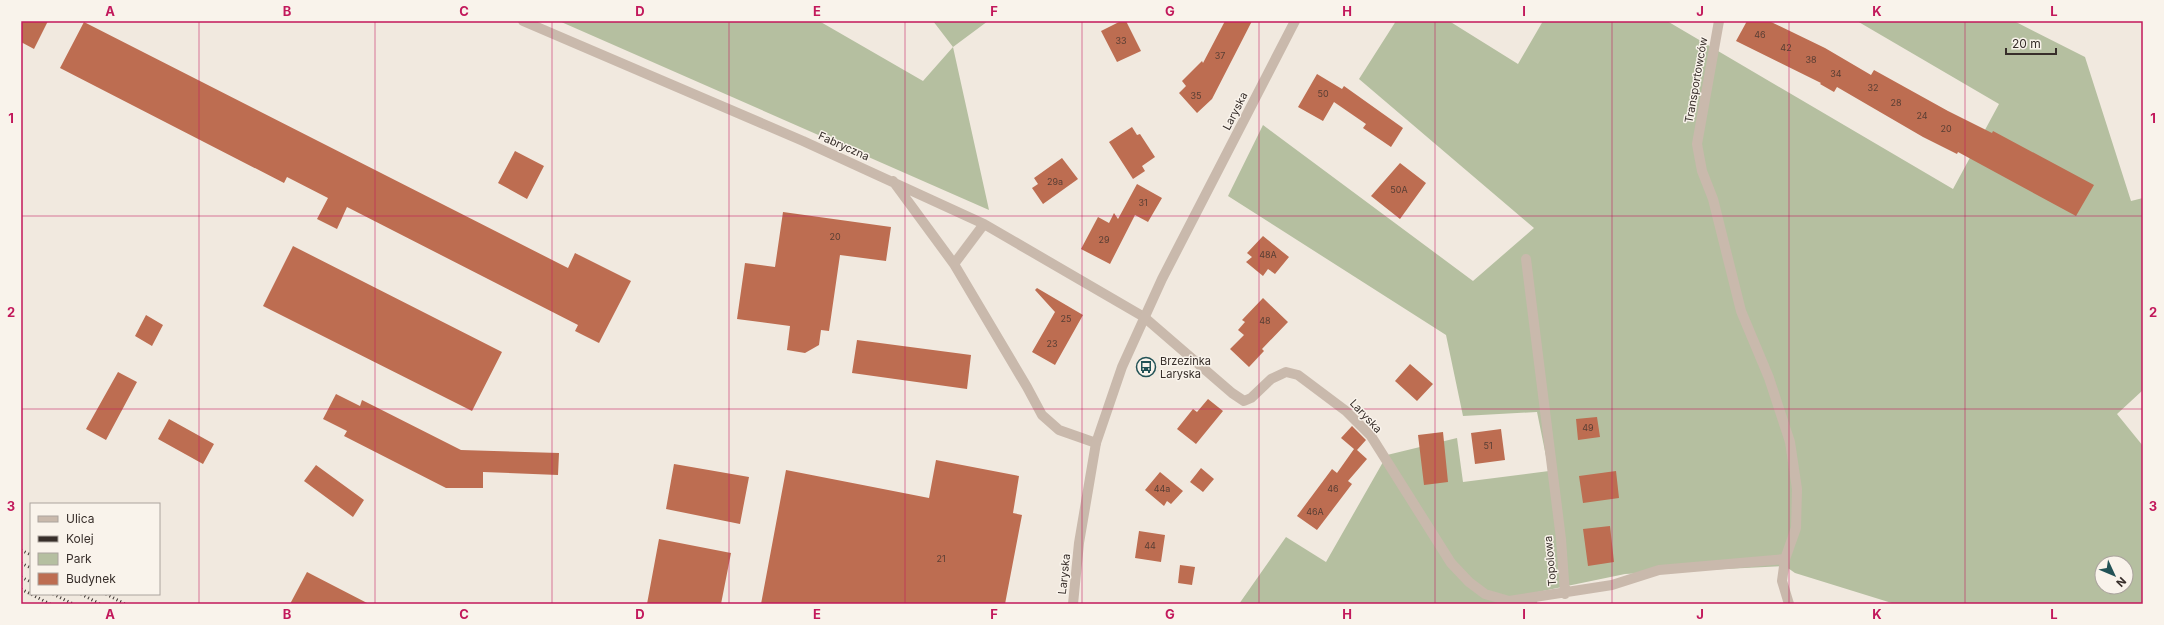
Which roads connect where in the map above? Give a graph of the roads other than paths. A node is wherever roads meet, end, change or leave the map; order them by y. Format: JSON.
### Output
{"nodes":[{"id":1,"x":523,"y":21,"type":"edge"},
{"id":2,"x":1719,"y":21,"type":"edge"},
{"id":3,"x":1293,"y":22,"type":"edge"},
{"id":4,"x":892,"y":180,"type":"junction"},
{"id":5,"x":984,"y":224,"type":"junction"},
{"id":6,"x":1526,"y":259,"type":"dead end"},
{"id":7,"x":954,"y":264,"type":"junction"},
{"id":8,"x":1144,"y":317,"type":"junction"},
{"id":9,"x":1096,"y":443,"type":"junction"},
{"id":10,"x":1784,"y":559,"type":"junction"},
{"id":11,"x":1566,"y":594,"type":"junction"},
{"id":12,"x":1073,"y":604,"type":"edge"},
{"id":13,"x":1789,"y":604,"type":"edge"}],
"edges":[{"from":1,"to":4,"type":"street","name":"Fabryczna"},
{"from":2,"to":10,"type":"street","name":"Transportowców"},
{"from":3,"to":8,"type":"street","name":"Laryska"},
{"from":4,"to":5,"type":"street","name":"Fabryczna"},
{"from":4,"to":7,"type":"street"},
{"from":5,"to":7,"type":"street"},
{"from":5,"to":8,"type":"street","name":"Fabryczna"},
{"from":6,"to":11,"type":"street","name":"Topolowa"},
{"from":7,"to":9,"type":"street"},
{"from":8,"to":9,"type":"street","name":"Laryska"},
{"from":8,"to":11,"type":"street","name":"Laryska"},
{"from":9,"to":12,"type":"street","name":"Laryska"},
{"from":10,"to":11,"type":"street","name":"Topolowa"},
{"from":10,"to":13,"type":"street"}]}
